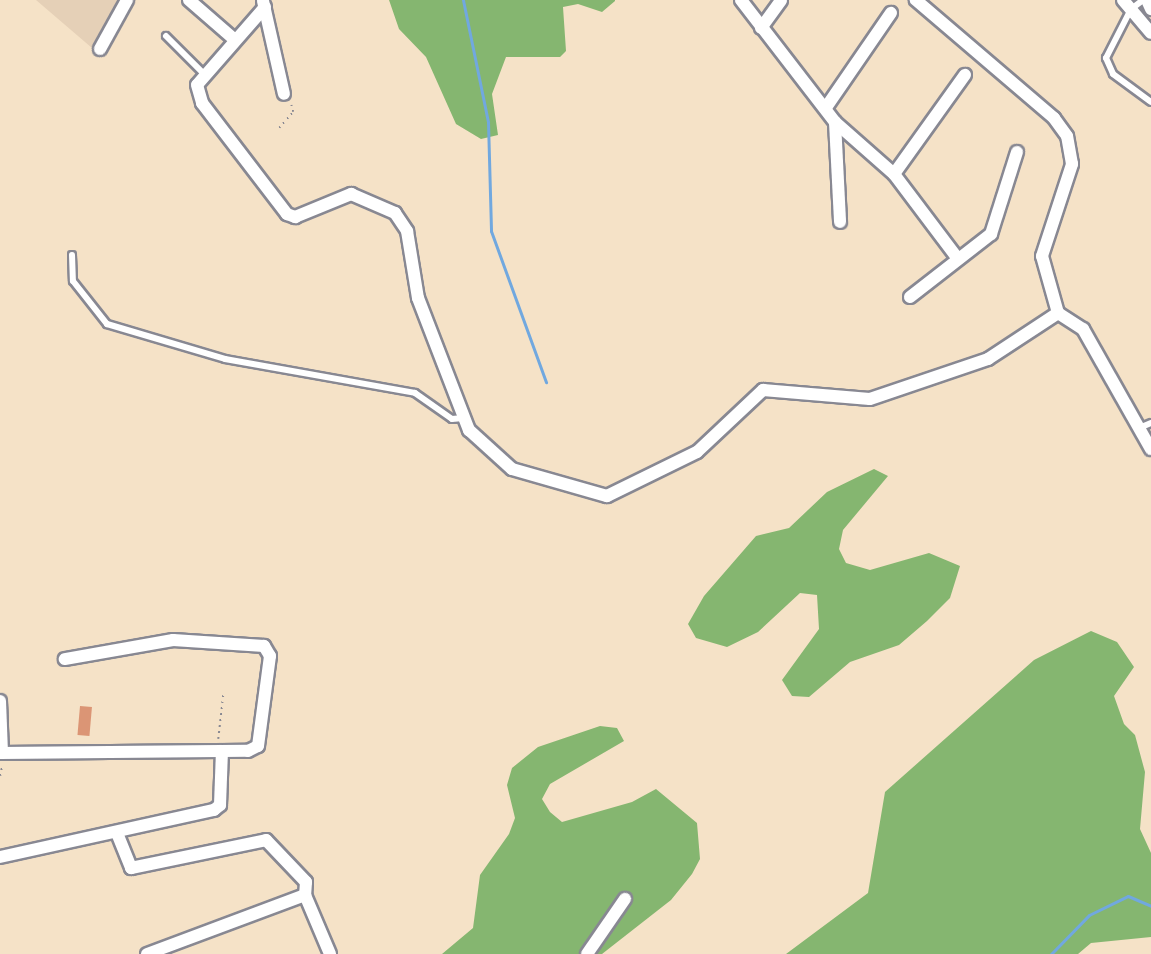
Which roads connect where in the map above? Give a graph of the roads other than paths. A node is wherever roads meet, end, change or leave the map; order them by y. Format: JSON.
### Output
{"nodes":[{"id":1,"x":127,"y":0,"type":"edge"},
{"id":2,"x":189,"y":0,"type":"edge"},
{"id":3,"x":741,"y":0,"type":"edge"},
{"id":4,"x":781,"y":0,"type":"edge"},
{"id":5,"x":916,"y":0,"type":"edge"},
{"id":6,"x":1145,"y":0,"type":"edge"},
{"id":7,"x":264,"y":4,"type":"edge"},
{"id":8,"x":1127,"y":5,"type":"edge"},
{"id":9,"x":1151,"y":9,"type":"edge"},
{"id":10,"x":891,"y":13,"type":"dead end"},
{"id":11,"x":761,"y":28,"type":"junction"},
{"id":12,"x":1150,"y":33,"type":"edge"},
{"id":13,"x":166,"y":36,"type":"dead end"},
{"id":14,"x":235,"y":40,"type":"junction"},
{"id":15,"x":100,"y":49,"type":"dead end"},
{"id":16,"x":204,"y":74,"type":"junction"},
{"id":17,"x":965,"y":75,"type":"dead end"},
{"id":18,"x":284,"y":94,"type":"road end"},
{"id":19,"x":1151,"y":102,"type":"edge"},
{"id":20,"x":826,"y":106,"type":"junction"},
{"id":21,"x":836,"y":122,"type":"junction"},
{"id":22,"x":1017,"y":152,"type":"dead end"},
{"id":23,"x":894,"y":174,"type":"junction"},
{"id":24,"x":840,"y":222,"type":"dead end"},
{"id":25,"x":72,"y":255,"type":"dead end"},
{"id":26,"x":958,"y":259,"type":"junction"},
{"id":27,"x":909,"y":297,"type":"dead end"},
{"id":28,"x":1058,"y":313,"type":"junction"},
{"id":29,"x":463,"y":418,"type":"junction"},
{"id":30,"x":1145,"y":426,"type":"edge"},
{"id":31,"x":1151,"y":449,"type":"edge"},
{"id":32,"x":64,"y":659,"type":"dead end"},
{"id":33,"x":0,"y":701,"type":"edge"},
{"id":34,"x":219,"y":752,"type":"junction"},
{"id":35,"x":1,"y":753,"type":"edge"},
{"id":36,"x":117,"y":832,"type":"junction"},
{"id":37,"x":0,"y":857,"type":"edge"},
{"id":38,"x":305,"y":895,"type":"junction"},
{"id":39,"x":625,"y":899,"type":"dead end"},
{"id":40,"x":147,"y":954,"type":"edge"},
{"id":41,"x":330,"y":954,"type":"edge"},
{"id":42,"x":587,"y":954,"type":"edge"}],
"edges":[{"from":1,"to":15,"type":"street"},
{"from":2,"to":14,"type":"street"},
{"from":3,"to":11,"type":"street"},
{"from":4,"to":11,"type":"street"},
{"from":5,"to":28,"type":"street"},
{"from":6,"to":8,"type":"lane"},
{"from":6,"to":9,"type":"street"},
{"from":7,"to":14,"type":"street"},
{"from":7,"to":18,"type":"street"},
{"from":8,"to":12,"type":"street"},
{"from":8,"to":19,"type":"lane"},
{"from":10,"to":20,"type":"street"},
{"from":11,"to":20,"type":"street"},
{"from":13,"to":16,"type":"lane"},
{"from":14,"to":16,"type":"street"},
{"from":16,"to":29,"type":"street"},
{"from":17,"to":23,"type":"street"},
{"from":20,"to":21,"type":"street"},
{"from":21,"to":23,"type":"street"},
{"from":21,"to":24,"type":"street"},
{"from":22,"to":26,"type":"street"},
{"from":23,"to":26,"type":"street"},
{"from":25,"to":29,"type":"lane"},
{"from":26,"to":27,"type":"street"},
{"from":28,"to":29,"type":"street"},
{"from":28,"to":30,"type":"street"},
{"from":30,"to":31,"type":"street"},
{"from":32,"to":34,"type":"street"},
{"from":33,"to":35,"type":"street"},
{"from":34,"to":35,"type":"street"},
{"from":34,"to":36,"type":"street"},
{"from":36,"to":37,"type":"street"},
{"from":36,"to":38,"type":"street"},
{"from":38,"to":40,"type":"street"},
{"from":38,"to":41,"type":"street"},
{"from":39,"to":42,"type":"street"}]}
